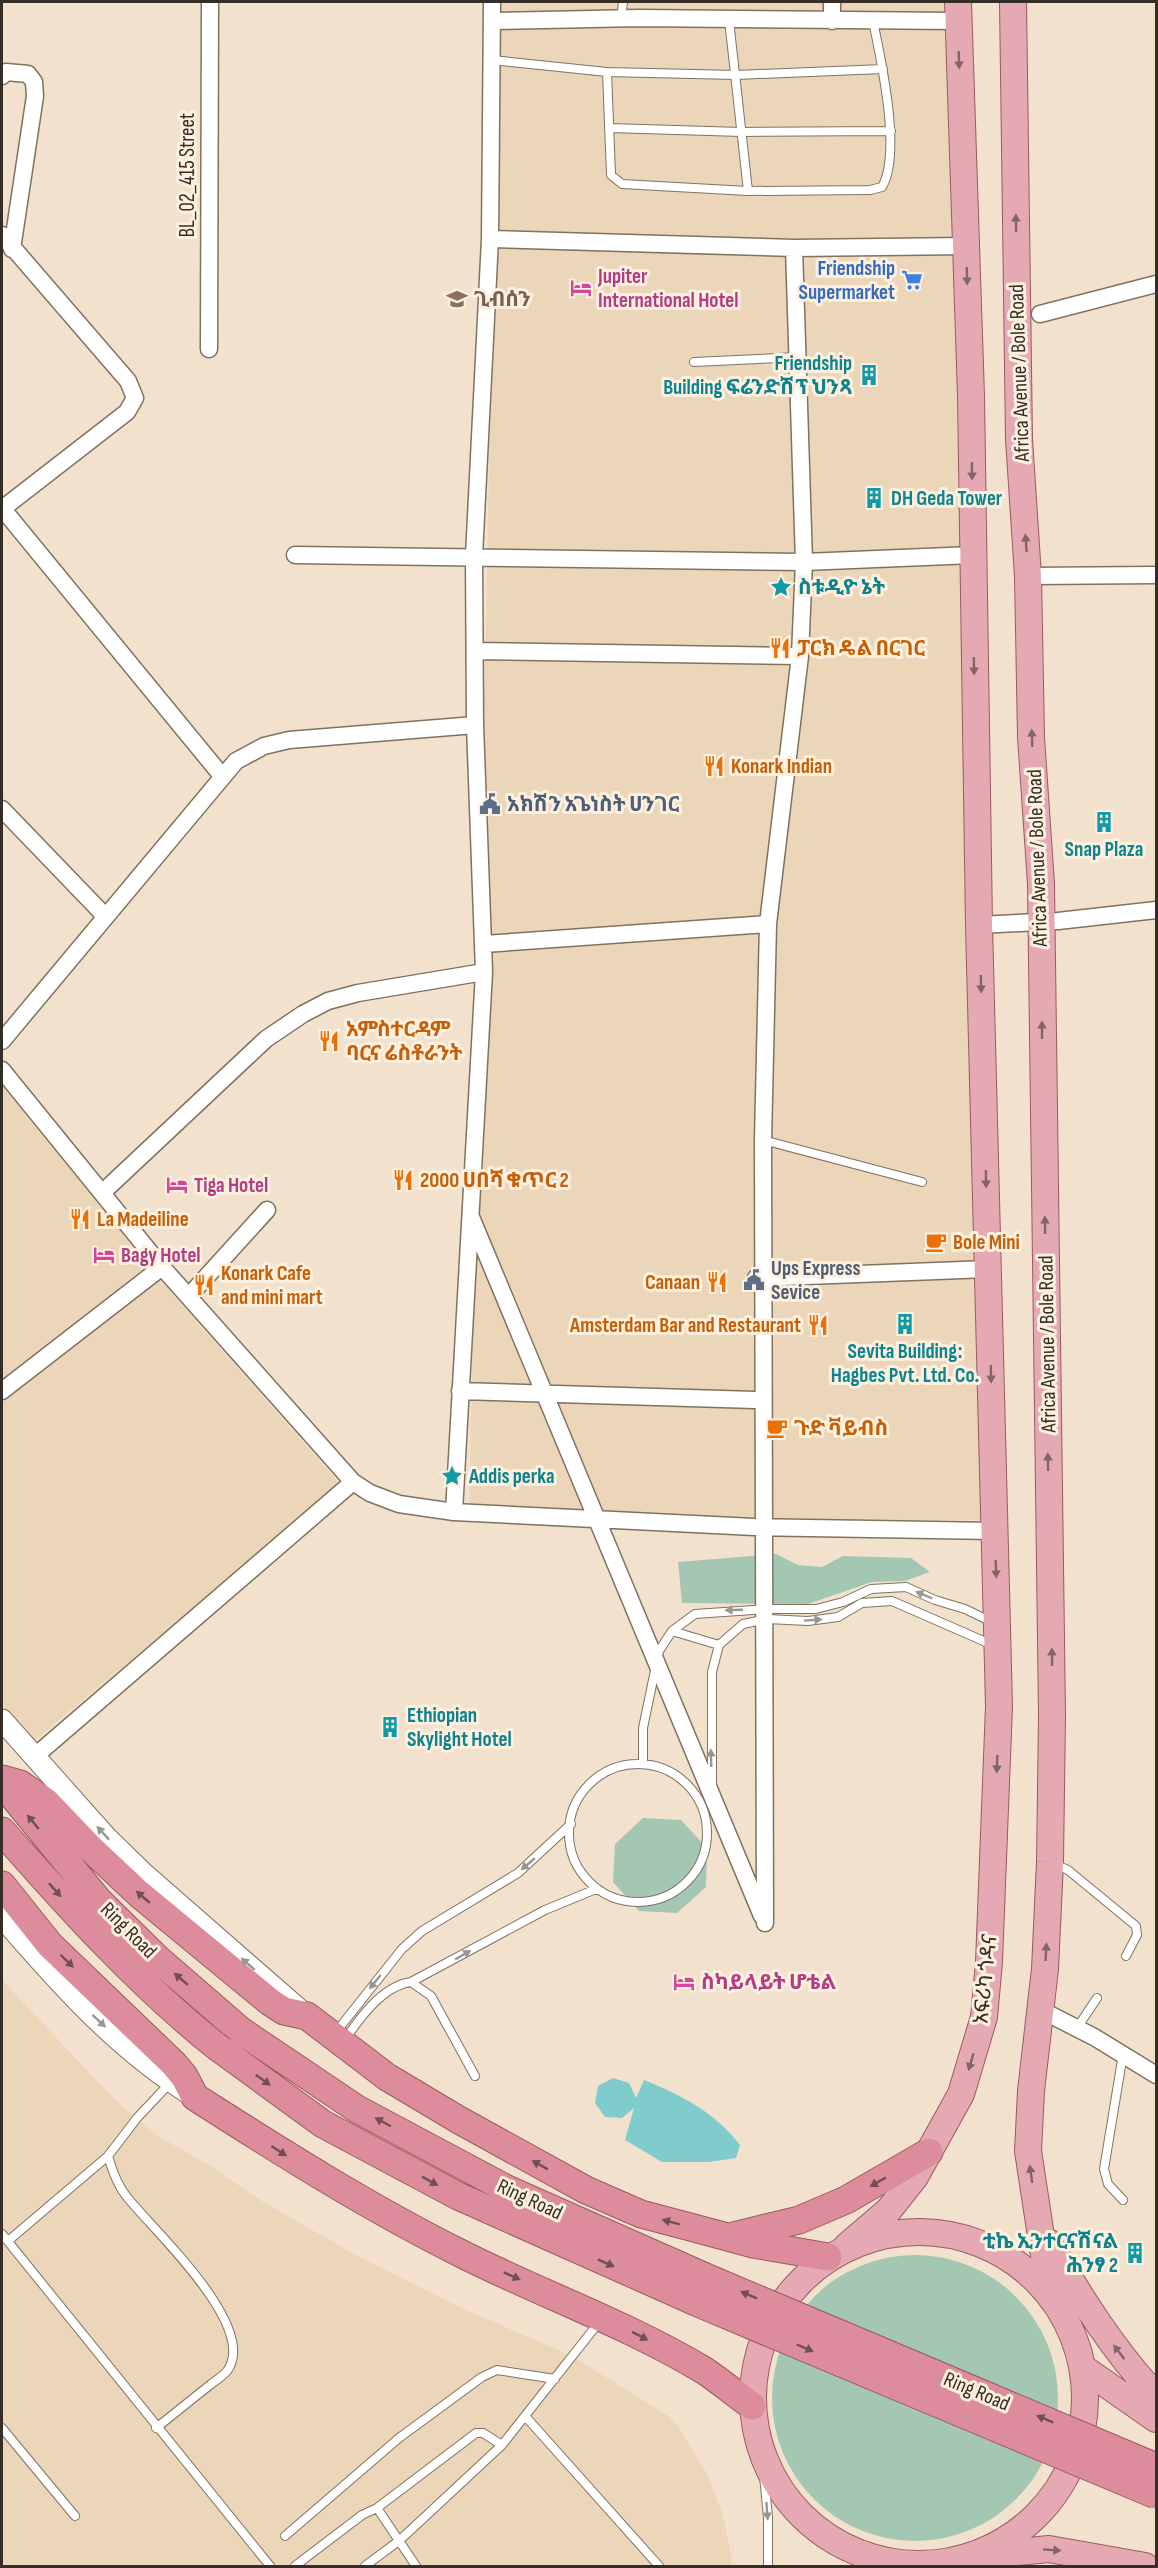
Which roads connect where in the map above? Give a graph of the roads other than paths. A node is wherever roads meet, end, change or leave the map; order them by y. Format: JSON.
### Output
{"nodes":[{"id":1,"x":210,"y":2,"type":"edge"},
{"id":2,"x":492,"y":2,"type":"edge"},
{"id":3,"x":623,"y":2,"type":"edge"},
{"id":4,"x":832,"y":2,"type":"edge"},
{"id":5,"x":1013,"y":2,"type":"edge"},
{"id":6,"x":957,"y":11,"type":"edge"},
{"id":7,"x":621,"y":19,"type":"junction"},
{"id":8,"x":729,"y":20,"type":"junction"},
{"id":9,"x":493,"y":21,"type":"junction"},
{"id":10,"x":832,"y":21,"type":"junction"},
{"id":11,"x":873,"y":21,"type":"junction"},
{"id":12,"x":492,"y":60,"type":"junction"},
{"id":13,"x":883,"y":69,"type":"junction"},
{"id":14,"x":607,"y":72,"type":"junction"},
{"id":15,"x":736,"y":75,"type":"junction"},
{"id":16,"x":2,"y":76,"type":"edge"},
{"id":17,"x":609,"y":128,"type":"junction"},
{"id":18,"x":891,"y":131,"type":"junction"},
{"id":19,"x":742,"y":132,"type":"junction"},
{"id":20,"x":748,"y":191,"type":"junction"},
{"id":21,"x":2,"y":235,"type":"edge"},
{"id":22,"x":490,"y":239,"type":"junction"},
{"id":23,"x":966,"y":246,"type":"junction"},
{"id":24,"x":794,"y":248,"type":"junction"},
{"id":25,"x":12,"y":249,"type":"junction"},
{"id":26,"x":1156,"y":284,"type":"edge"},
{"id":27,"x":1040,"y":314,"type":"dead end"},
{"id":28,"x":209,"y":349,"type":"dead end"},
{"id":29,"x":798,"y":357,"type":"junction"},
{"id":30,"x":694,"y":362,"type":"dead end"},
{"id":31,"x":2,"y":508,"type":"edge"},
{"id":32,"x":295,"y":555,"type":"dead end"},
{"id":33,"x":973,"y":555,"type":"junction"},
{"id":34,"x":474,"y":556,"type":"junction"},
{"id":35,"x":804,"y":562,"type":"junction"},
{"id":36,"x":1156,"y":575,"type":"edge"},
{"id":37,"x":1028,"y":576,"type":"junction"},
{"id":38,"x":475,"y":651,"type":"junction"},
{"id":39,"x":800,"y":656,"type":"junction"},
{"id":40,"x":476,"y":725,"type":"junction"},
{"id":41,"x":222,"y":776,"type":"junction"},
{"id":42,"x":2,"y":809,"type":"edge"},
{"id":43,"x":1156,"y":910,"type":"edge"},
{"id":44,"x":105,"y":916,"type":"junction"},
{"id":45,"x":1041,"y":922,"type":"junction"},
{"id":46,"x":768,"y":924,"type":"junction"},
{"id":47,"x":979,"y":925,"type":"junction"},
{"id":48,"x":484,"y":944,"type":"junction"},
{"id":49,"x":484,"y":972,"type":"junction"},
{"id":50,"x":2,"y":1041,"type":"edge"},
{"id":51,"x":2,"y":1070,"type":"edge"},
{"id":52,"x":763,"y":1140,"type":"junction"},
{"id":53,"x":922,"y":1182,"type":"dead end"},
{"id":54,"x":103,"y":1192,"type":"junction"},
{"id":55,"x":267,"y":1210,"type":"dead end"},
{"id":56,"x":470,"y":1214,"type":"junction"},
{"id":57,"x":162,"y":1267,"type":"junction"},
{"id":58,"x":988,"y":1269,"type":"junction"},
{"id":59,"x":756,"y":1278,"type":"junction"},
{"id":60,"x":189,"y":1296,"type":"junction"},
{"id":61,"x":460,"y":1390,"type":"junction"},
{"id":62,"x":2,"y":1391,"type":"edge"},
{"id":63,"x":755,"y":1400,"type":"junction"},
{"id":64,"x":353,"y":1482,"type":"junction"},
{"id":65,"x":454,"y":1512,"type":"junction"},
{"id":66,"x":754,"y":1527,"type":"junction"},
{"id":67,"x":994,"y":1531,"type":"junction"},
{"id":68,"x":672,"y":1631,"type":"junction"},
{"id":69,"x":997,"y":1636,"type":"junction"},
{"id":70,"x":719,"y":1645,"type":"junction"},
{"id":71,"x":2,"y":1720,"type":"edge"},
{"id":72,"x":34,"y":1757,"type":"junction"},
{"id":73,"x":643,"y":1762,"type":"junction"},
{"id":74,"x":2,"y":1781,"type":"edge"},
{"id":75,"x":706,"y":1815,"type":"junction"},
{"id":76,"x":571,"y":1824,"type":"junction"},
{"id":77,"x":2,"y":1831,"type":"edge"},
{"id":78,"x":1050,"y":1862,"type":"junction"},
{"id":79,"x":2,"y":1885,"type":"edge"},
{"id":80,"x":596,"y":1889,"type":"junction"},
{"id":81,"x":765,"y":1911,"type":"junction"},
{"id":82,"x":2,"y":1917,"type":"edge"},
{"id":83,"x":1126,"y":1956,"type":"dead end"},
{"id":84,"x":411,"y":1982,"type":"junction"},
{"id":85,"x":1096,"y":1998,"type":"dead end"},
{"id":86,"x":1041,"y":2010,"type":"junction"},
{"id":87,"x":307,"y":2016,"type":"junction"},
{"id":88,"x":1077,"y":2028,"type":"junction"},
{"id":89,"x":338,"y":2039,"type":"junction"},
{"id":90,"x":1123,"y":2054,"type":"junction"},
{"id":91,"x":1156,"y":2075,"type":"edge"},
{"id":92,"x":475,"y":2076,"type":"dead end"},
{"id":93,"x":170,"y":2082,"type":"junction"},
{"id":94,"x":195,"y":2097,"type":"junction"},
{"id":95,"x":929,"y":2152,"type":"junction"},
{"id":96,"x":108,"y":2156,"type":"junction"},
{"id":97,"x":1123,"y":2200,"type":"dead end"},
{"id":98,"x":1042,"y":2232,"type":"junction"},
{"id":99,"x":2,"y":2234,"type":"edge"},
{"id":100,"x":728,"y":2237,"type":"junction"},
{"id":101,"x":8,"y":2241,"type":"junction"},
{"id":102,"x":838,"y":2251,"type":"junction"},
{"id":103,"x":1050,"y":2295,"type":"junction"},
{"id":104,"x":602,"y":2318,"type":"junction"},
{"id":105,"x":1083,"y":2368,"type":"junction"},
{"id":106,"x":555,"y":2379,"type":"junction"},
{"id":107,"x":1156,"y":2397,"type":"edge"},
{"id":108,"x":752,"y":2406,"type":"junction"},
{"id":109,"x":525,"y":2416,"type":"junction"},
{"id":110,"x":1156,"y":2419,"type":"edge"},
{"id":111,"x":2,"y":2428,"type":"edge"},
{"id":112,"x":156,"y":2428,"type":"junction"},
{"id":113,"x":502,"y":2445,"type":"junction"},
{"id":114,"x":762,"y":2456,"type":"junction"},
{"id":115,"x":1156,"y":2467,"type":"edge"},
{"id":116,"x":1156,"y":2495,"type":"edge"},
{"id":117,"x":377,"y":2508,"type":"junction"},
{"id":118,"x":75,"y":2516,"type":"dead end"},
{"id":119,"x":285,"y":2536,"type":"dead end"},
{"id":120,"x":400,"y":2540,"type":"junction"},
{"id":121,"x":973,"y":2557,"type":"junction"},
{"id":122,"x":270,"y":2566,"type":"edge"},
{"id":123,"x":295,"y":2566,"type":"edge"},
{"id":124,"x":365,"y":2566,"type":"edge"},
{"id":125,"x":416,"y":2566,"type":"edge"},
{"id":126,"x":659,"y":2566,"type":"edge"},
{"id":127,"x":768,"y":2566,"type":"edge"},
{"id":128,"x":930,"y":2566,"type":"edge"},
{"id":129,"x":1145,"y":2566,"type":"edge"}],
"edges":[{"from":1,"to":28,"type":"street","name":"BL_02_415 Street"},
{"from":2,"to":9,"type":"street"},
{"from":3,"to":7,"type":"lane"},
{"from":4,"to":10,"type":"street"},
{"from":37,"to":5,"type":"main road","name":"Africa Avenue / Bole Road","one_way":true},
{"from":6,"to":11,"type":"street"},
{"from":6,"to":23,"type":"main road","one_way":true},
{"from":7,"to":8,"type":"street"},
{"from":7,"to":9,"type":"street"},
{"from":8,"to":10,"type":"street"},
{"from":8,"to":15,"type":"lane"},
{"from":9,"to":12,"type":"street"},
{"from":10,"to":11,"type":"street"},
{"from":11,"to":13,"type":"lane"},
{"from":12,"to":14,"type":"lane"},
{"from":12,"to":22,"type":"street"},
{"from":13,"to":15,"type":"lane"},
{"from":13,"to":18,"type":"lane"},
{"from":14,"to":15,"type":"lane"},
{"from":14,"to":17,"type":"lane"},
{"from":15,"to":19,"type":"lane"},
{"from":16,"to":25,"type":"street"},
{"from":17,"to":19,"type":"lane"},
{"from":17,"to":20,"type":"lane"},
{"from":18,"to":19,"type":"lane"},
{"from":18,"to":20,"type":"lane"},
{"from":19,"to":20,"type":"lane"},
{"from":21,"to":25,"type":"street"},
{"from":22,"to":24,"type":"street"},
{"from":22,"to":34,"type":"street"},
{"from":23,"to":24,"type":"street"},
{"from":23,"to":33,"type":"main road","one_way":true},
{"from":24,"to":29,"type":"street"},
{"from":25,"to":31,"type":"street"},
{"from":26,"to":27,"type":"street"},
{"from":29,"to":30,"type":"lane"},
{"from":29,"to":35,"type":"street"},
{"from":31,"to":41,"type":"street"},
{"from":32,"to":34,"type":"street"},
{"from":33,"to":35,"type":"street"},
{"from":33,"to":47,"type":"main road","one_way":true},
{"from":34,"to":35,"type":"street"},
{"from":34,"to":38,"type":"street"},
{"from":35,"to":39,"type":"street"},
{"from":36,"to":37,"type":"street"},
{"from":45,"to":37,"type":"main road","name":"Africa Avenue / Bole Road","one_way":true},
{"from":38,"to":39,"type":"street"},
{"from":38,"to":40,"type":"street"},
{"from":39,"to":46,"type":"street"},
{"from":40,"to":41,"type":"street"},
{"from":40,"to":48,"type":"street"},
{"from":41,"to":44,"type":"street"},
{"from":42,"to":44,"type":"street"},
{"from":43,"to":45,"type":"street"},
{"from":44,"to":50,"type":"street"},
{"from":45,"to":47,"type":"street"},
{"from":78,"to":45,"type":"main road","name":"Africa Avenue / Bole Road","one_way":true},
{"from":46,"to":48,"type":"street"},
{"from":46,"to":52,"type":"street"},
{"from":47,"to":58,"type":"main road","one_way":true},
{"from":48,"to":49,"type":"street"},
{"from":49,"to":54,"type":"street"},
{"from":49,"to":56,"type":"street"},
{"from":51,"to":54,"type":"street"},
{"from":52,"to":53,"type":"lane"},
{"from":52,"to":81,"type":"street"},
{"from":54,"to":57,"type":"street"},
{"from":55,"to":60,"type":"street"},
{"from":56,"to":61,"type":"street"},
{"from":56,"to":81,"type":"street"},
{"from":57,"to":60,"type":"street"},
{"from":57,"to":62,"type":"street"},
{"from":58,"to":59,"type":"street"},
{"from":58,"to":67,"type":"main road","one_way":true},
{"from":59,"to":63,"type":"street"},
{"from":59,"to":81,"type":"street"},
{"from":60,"to":64,"type":"street"},
{"from":61,"to":63,"type":"street"},
{"from":61,"to":65,"type":"street"},
{"from":63,"to":66,"type":"street"},
{"from":64,"to":65,"type":"street"},
{"from":64,"to":72,"type":"street"},
{"from":65,"to":66,"type":"street"},
{"from":66,"to":67,"type":"street"},
{"from":67,"to":69,"type":"main road","one_way":true},
{"from":69,"to":68,"type":"lane","one_way":true},
{"from":68,"to":70,"type":"lane"},
{"from":68,"to":73,"type":"lane"},
{"from":70,"to":69,"type":"lane","one_way":true},
{"from":69,"to":95,"type":"main road","name":"አፍሪካ ጎዳና","one_way":true},
{"from":75,"to":70,"type":"lane","one_way":true},
{"from":71,"to":72,"type":"street"},
{"from":87,"to":72,"type":"street","one_way":true},
{"from":73,"to":75,"type":"lane"},
{"from":73,"to":76,"type":"lane"},
{"from":87,"to":74,"type":"highway","one_way":true},
{"from":115,"to":74,"type":"highway","name":"Ring Road","one_way":true,"bridge":true},
{"from":75,"to":80,"type":"lane"},
{"from":76,"to":80,"type":"lane"},
{"from":76,"to":89,"type":"lane","one_way":true},
{"from":77,"to":116,"type":"highway","name":"Ring Road","one_way":true,"bridge":true},
{"from":78,"to":83,"type":"lane"},
{"from":86,"to":78,"type":"main road","one_way":true},
{"from":79,"to":94,"type":"highway","one_way":true},
{"from":84,"to":80,"type":"lane","one_way":true},
{"from":82,"to":93,"type":"street","one_way":true},
{"from":84,"to":89,"type":"lane"},
{"from":84,"to":92,"type":"lane"},
{"from":85,"to":88,"type":"lane"},
{"from":86,"to":88,"type":"street"},
{"from":98,"to":86,"type":"main road","one_way":true},
{"from":87,"to":89,"type":"highway"},
{"from":88,"to":90,"type":"street"},
{"from":100,"to":89,"type":"highway","one_way":true},
{"from":90,"to":91,"type":"street"},
{"from":90,"to":97,"type":"lane"},
{"from":93,"to":94,"type":"street"},
{"from":93,"to":96,"type":"lane"},
{"from":94,"to":104,"type":"highway","one_way":true},
{"from":95,"to":100,"type":"highway","one_way":true},
{"from":95,"to":102,"type":"main road","name":"አፍሪካ ጎዳና"},
{"from":96,"to":101,"type":"lane"},
{"from":96,"to":112,"type":"lane"},
{"from":98,"to":103,"type":"main road"},
{"from":107,"to":98,"type":"main road","one_way":true},
{"from":99,"to":101,"type":"lane"},
{"from":100,"to":102,"type":"highway"},
{"from":101,"to":112,"type":"lane"},
{"from":102,"to":103,"type":"main road"},
{"from":102,"to":108,"type":"main road","name":"አፍሪካ ጎዳና"},
{"from":103,"to":105,"type":"main road"},
{"from":104,"to":106,"type":"lane"},
{"from":104,"to":108,"type":"highway","one_way":true},
{"from":105,"to":110,"type":"main road"},
{"from":105,"to":121,"type":"main road"},
{"from":106,"to":109,"type":"lane"},
{"from":106,"to":119,"type":"lane"},
{"from":108,"to":114,"type":"main road","name":"አፍሪካ ጎዳና"},
{"from":109,"to":113,"type":"lane"},
{"from":109,"to":126,"type":"lane"},
{"from":111,"to":118,"type":"lane"},
{"from":112,"to":122,"type":"lane"},
{"from":113,"to":117,"type":"lane"},
{"from":113,"to":120,"type":"lane"},
{"from":114,"to":127,"type":"lane","one_way":true},
{"from":114,"to":128,"type":"main road","name":"አፍሪካ ጎዳና"},
{"from":117,"to":120,"type":"lane"},
{"from":117,"to":123,"type":"lane"},
{"from":120,"to":124,"type":"lane"},
{"from":120,"to":125,"type":"lane"},
{"from":121,"to":128,"type":"main road","name":"አፍሪካ ጎዳና"},
{"from":121,"to":129,"type":"main road","one_way":true}]}
